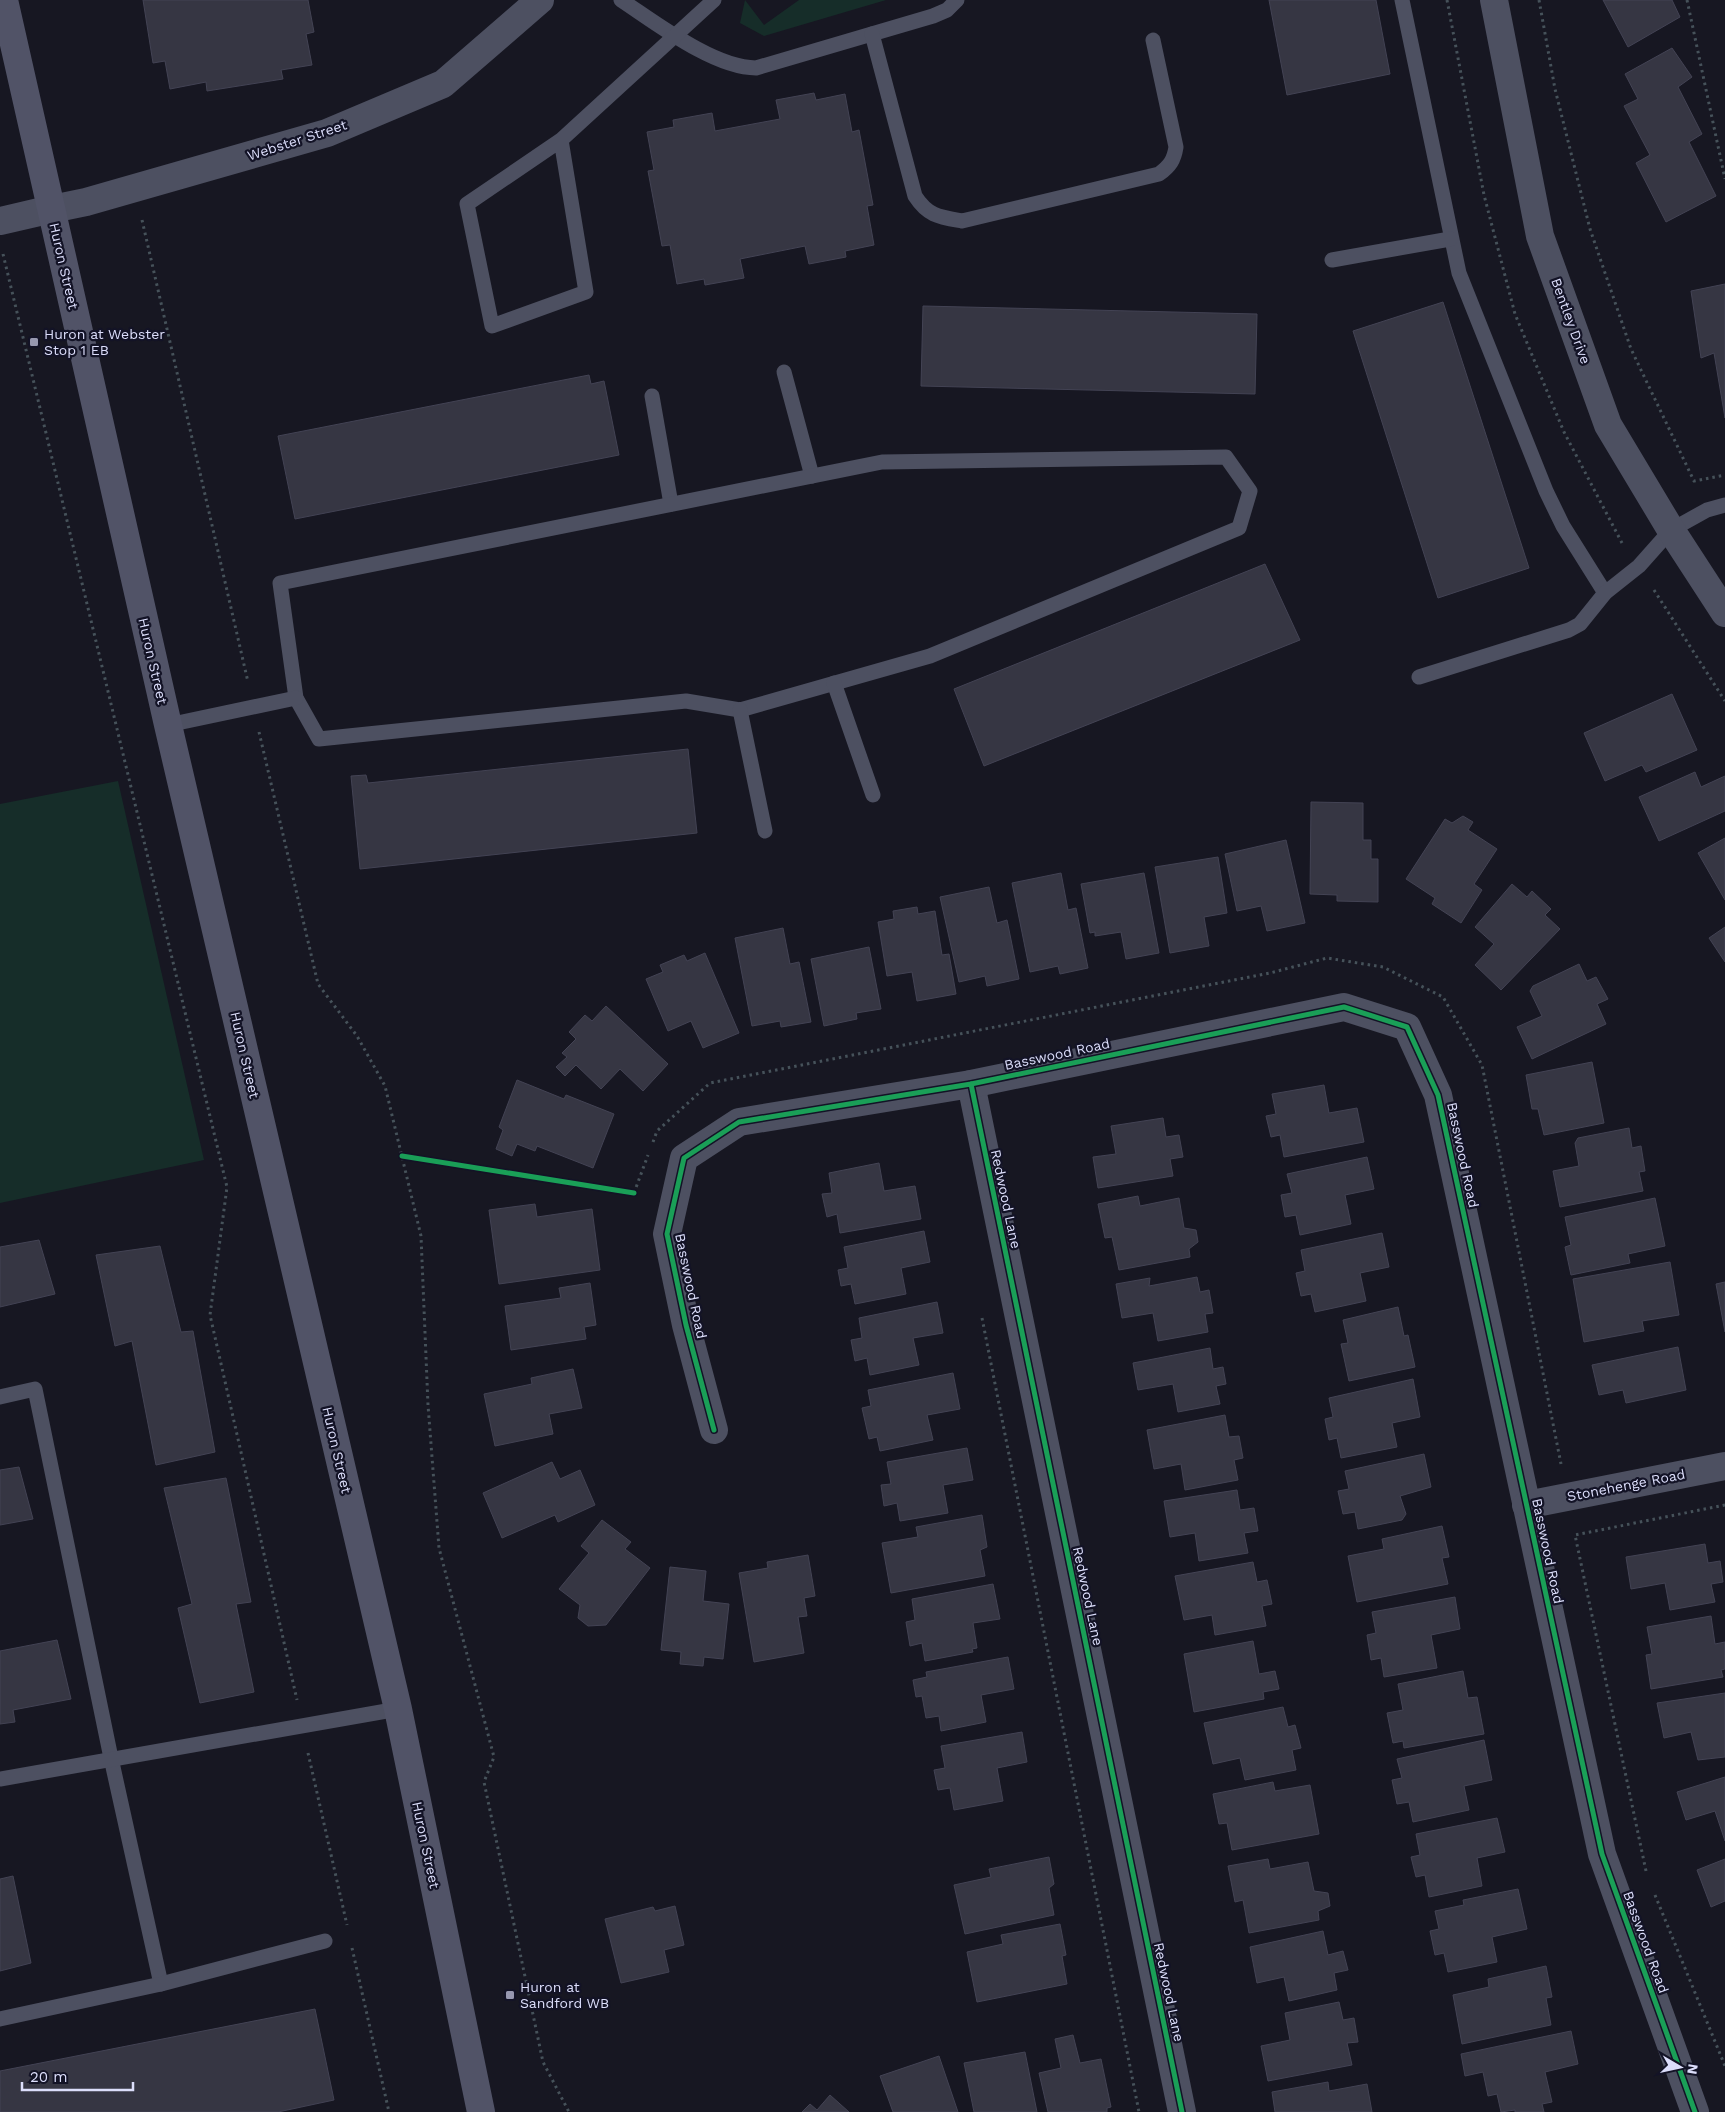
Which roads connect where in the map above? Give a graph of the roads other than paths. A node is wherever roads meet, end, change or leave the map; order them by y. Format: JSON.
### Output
{"nodes":[{"id":1,"x":4,"y":0,"type":"edge"},
{"id":2,"x":540,"y":0,"type":"edge"},
{"id":3,"x":621,"y":0,"type":"edge"},
{"id":4,"x":714,"y":0,"type":"edge"},
{"id":5,"x":957,"y":0,"type":"edge"},
{"id":6,"x":1402,"y":0,"type":"edge"},
{"id":7,"x":1494,"y":0,"type":"edge"},
{"id":8,"x":872,"y":34,"type":"junction"},
{"id":9,"x":675,"y":36,"type":"junction"},
{"id":10,"x":1154,"y":40,"type":"dead end"},
{"id":11,"x":561,"y":140,"type":"junction"},
{"id":12,"x":52,"y":209,"type":"junction"},
{"id":13,"x":0,"y":221,"type":"edge"},
{"id":14,"x":1450,"y":239,"type":"junction"},
{"id":15,"x":1332,"y":260,"type":"dead end"},
{"id":16,"x":784,"y":372,"type":"dead end"},
{"id":17,"x":652,"y":396,"type":"dead end"},
{"id":18,"x":812,"y":476,"type":"junction"},
{"id":19,"x":671,"y":504,"type":"junction"},
{"id":20,"x":1725,"y":505,"type":"edge"},
{"id":21,"x":1671,"y":530,"type":"junction"},
{"id":22,"x":1605,"y":593,"type":"junction"},
{"id":23,"x":1725,"y":612,"type":"edge"},
{"id":24,"x":1419,"y":677,"type":"dead end"},
{"id":25,"x":834,"y":683,"type":"junction"},
{"id":26,"x":296,"y":698,"type":"junction"},
{"id":27,"x":740,"y":710,"type":"junction"},
{"id":28,"x":168,"y":725,"type":"junction"},
{"id":29,"x":873,"y":795,"type":"dead end"},
{"id":30,"x":764,"y":832,"type":"dead end"},
{"id":31,"x":971,"y":1084,"type":"junction"},
{"id":32,"x":0,"y":1397,"type":"edge"},
{"id":33,"x":714,"y":1430,"type":"dead end"},
{"id":34,"x":1725,"y":1466,"type":"edge"},
{"id":35,"x":1526,"y":1505,"type":"junction"},
{"id":36,"x":398,"y":1709,"type":"junction"},
{"id":37,"x":111,"y":1758,"type":"junction"},
{"id":38,"x":0,"y":1779,"type":"edge"},
{"id":39,"x":325,"y":1942,"type":"dead end"},
{"id":40,"x":161,"y":1984,"type":"junction"},
{"id":41,"x":0,"y":2019,"type":"edge"},
{"id":42,"x":481,"y":2112,"type":"edge"},
{"id":43,"x":1182,"y":2112,"type":"edge"},
{"id":44,"x":1695,"y":2112,"type":"edge"}],
"edges":[{"from":1,"to":12,"type":"main road","name":"Huron Street"},
{"from":2,"to":12,"type":"street","name":"Webster Street"},
{"from":3,"to":9,"type":"lane"},
{"from":4,"to":9,"type":"lane"},
{"from":5,"to":8,"type":"lane"},
{"from":6,"to":14,"type":"lane"},
{"from":7,"to":21,"type":"street","name":"Bentley Drive"},
{"from":8,"to":9,"type":"lane"},
{"from":8,"to":10,"type":"lane"},
{"from":9,"to":11,"type":"lane"},
{"from":11,"to":11,"type":"lane"},
{"from":12,"to":13,"type":"street","name":"Webster Street"},
{"from":12,"to":28,"type":"main road","name":"Huron Street"},
{"from":14,"to":15,"type":"lane"},
{"from":14,"to":22,"type":"lane"},
{"from":16,"to":18,"type":"lane"},
{"from":17,"to":19,"type":"lane"},
{"from":18,"to":19,"type":"lane"},
{"from":18,"to":25,"type":"lane"},
{"from":19,"to":26,"type":"lane"},
{"from":20,"to":21,"type":"lane"},
{"from":21,"to":22,"type":"lane"},
{"from":21,"to":23,"type":"street","name":"Bentley Drive"},
{"from":22,"to":24,"type":"lane"},
{"from":25,"to":27,"type":"lane"},
{"from":25,"to":29,"type":"lane"},
{"from":26,"to":27,"type":"lane"},
{"from":26,"to":28,"type":"lane"},
{"from":27,"to":30,"type":"lane"},
{"from":28,"to":36,"type":"main road","name":"Huron Street"},
{"from":31,"to":33,"type":"street","name":"Basswood Road"},
{"from":31,"to":35,"type":"street","name":"Basswood Road"},
{"from":31,"to":43,"type":"street","name":"Redwood Lane"},
{"from":32,"to":37,"type":"lane"},
{"from":34,"to":35,"type":"street","name":"Stonehenge Road"},
{"from":35,"to":44,"type":"street","name":"Basswood Road"},
{"from":36,"to":37,"type":"lane"},
{"from":36,"to":42,"type":"main road","name":"Huron Street"},
{"from":37,"to":38,"type":"lane"},
{"from":37,"to":40,"type":"lane"},
{"from":39,"to":40,"type":"lane"},
{"from":40,"to":41,"type":"lane"}]}
